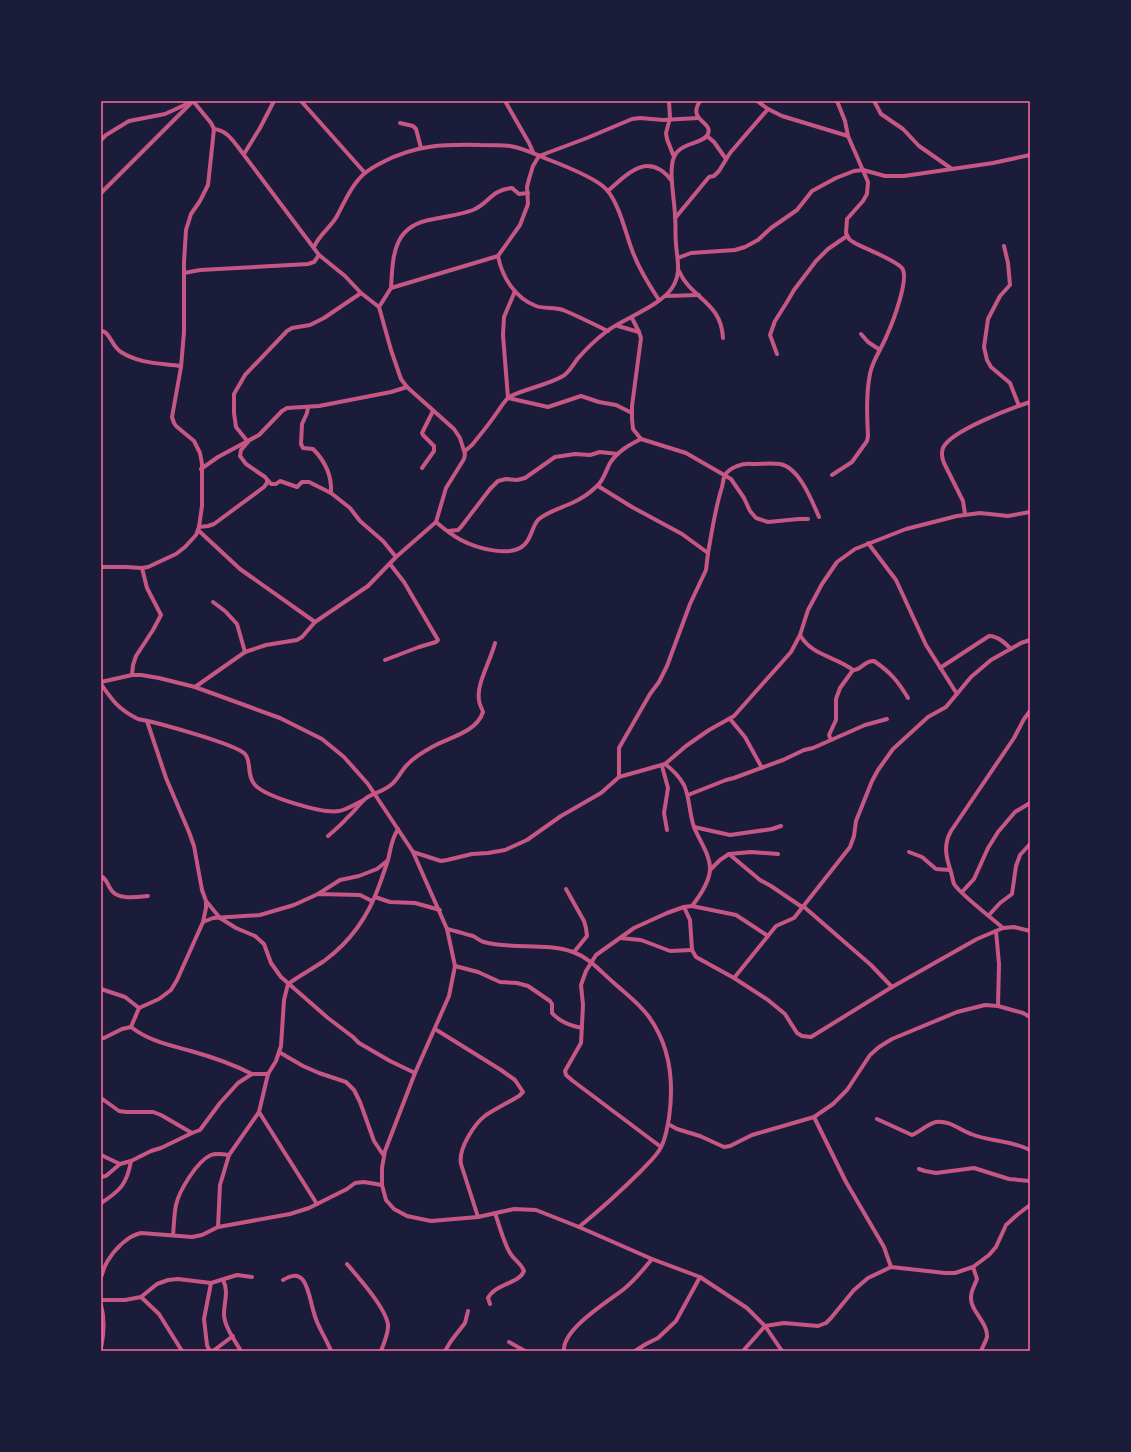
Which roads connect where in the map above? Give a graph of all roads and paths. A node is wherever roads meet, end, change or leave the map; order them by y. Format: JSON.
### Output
{"nodes":[{"id":1,"x":193,"y":101,"type":"edge"},
{"id":2,"x":274,"y":101,"type":"edge"},
{"id":3,"x":301,"y":101,"type":"edge"},
{"id":4,"x":505,"y":101,"type":"edge"},
{"id":5,"x":669,"y":101,"type":"edge"},
{"id":6,"x":700,"y":101,"type":"edge"},
{"id":7,"x":757,"y":101,"type":"edge"},
{"id":8,"x":837,"y":101,"type":"edge"},
{"id":9,"x":874,"y":101,"type":"edge"},
{"id":10,"x":768,"y":109,"type":"junction"},
{"id":11,"x":670,"y":118,"type":"junction"},
{"id":12,"x":698,"y":118,"type":"junction"},
{"id":13,"x":400,"y":123,"type":"dead end"},
{"id":14,"x":214,"y":129,"type":"junction"},
{"id":15,"x":707,"y":136,"type":"junction"},
{"id":16,"x":848,"y":136,"type":"junction"},
{"id":17,"x":101,"y":140,"type":"edge"},
{"id":18,"x":421,"y":148,"type":"junction"},
{"id":19,"x":533,"y":152,"type":"junction"},
{"id":20,"x":244,"y":154,"type":"junction"},
{"id":21,"x":1030,"y":155,"type":"edge"},
{"id":22,"x":539,"y":156,"type":"junction"},
{"id":23,"x":674,"y":157,"type":"junction"},
{"id":24,"x":726,"y":159,"type":"junction"},
{"id":25,"x":953,"y":169,"type":"junction"},
{"id":26,"x":863,"y":170,"type":"junction"},
{"id":27,"x":365,"y":173,"type":"junction"},
{"id":28,"x":672,"y":181,"type":"junction"},
{"id":29,"x":608,"y":191,"type":"junction"},
{"id":30,"x":101,"y":193,"type":"edge"},
{"id":31,"x":528,"y":193,"type":"junction"},
{"id":32,"x":676,"y":218,"type":"junction"},
{"id":33,"x":847,"y":236,"type":"junction"},
{"id":34,"x":1004,"y":246,"type":"dead end"},
{"id":35,"x":314,"y":247,"type":"junction"},
{"id":36,"x":319,"y":255,"type":"junction"},
{"id":37,"x":498,"y":256,"type":"junction"},
{"id":38,"x":678,"y":258,"type":"junction"},
{"id":39,"x":679,"y":271,"type":"junction"},
{"id":40,"x":184,"y":273,"type":"junction"},
{"id":41,"x":391,"y":288,"type":"junction"},
{"id":42,"x":515,"y":291,"type":"junction"},
{"id":43,"x":361,"y":293,"type":"junction"},
{"id":44,"x":699,"y":295,"type":"junction"},
{"id":45,"x":666,"y":296,"type":"junction"},
{"id":46,"x":659,"y":300,"type":"junction"},
{"id":47,"x":379,"y":307,"type":"junction"},
{"id":48,"x":632,"y":318,"type":"junction"},
{"id":49,"x":618,"y":326,"type":"junction"},
{"id":50,"x":101,"y":331,"type":"edge"},
{"id":51,"x":608,"y":331,"type":"junction"},
{"id":52,"x":639,"y":332,"type":"junction"},
{"id":53,"x":861,"y":334,"type":"dead end"},
{"id":54,"x":723,"y":338,"type":"dead end"},
{"id":55,"x":880,"y":350,"type":"junction"},
{"id":56,"x":777,"y":354,"type":"dead end"},
{"id":57,"x":181,"y":366,"type":"junction"},
{"id":58,"x":407,"y":387,"type":"junction"},
{"id":59,"x":508,"y":398,"type":"junction"},
{"id":60,"x":1030,"y":402,"type":"edge"},
{"id":61,"x":1019,"y":406,"type":"junction"},
{"id":62,"x":308,"y":407,"type":"junction"},
{"id":63,"x":433,"y":411,"type":"junction"},
{"id":64,"x":632,"y":413,"type":"junction"},
{"id":65,"x":641,"y":439,"type":"junction"},
{"id":66,"x":248,"y":442,"type":"junction"},
{"id":67,"x":465,"y":451,"type":"junction"},
{"id":68,"x":618,"y":454,"type":"junction"},
{"id":69,"x":422,"y":468,"type":"dead end"},
{"id":70,"x":201,"y":469,"type":"junction"},
{"id":71,"x":832,"y":475,"type":"dead end"},
{"id":72,"x":725,"y":476,"type":"junction"},
{"id":73,"x":267,"y":480,"type":"junction"},
{"id":74,"x":598,"y":486,"type":"junction"},
{"id":75,"x":331,"y":493,"type":"junction"},
{"id":76,"x":1030,"y":512,"type":"edge"},
{"id":77,"x":965,"y":514,"type":"junction"},
{"id":78,"x":819,"y":517,"type":"dead end"},
{"id":79,"x":808,"y":520,"type":"dead end"},
{"id":80,"x":436,"y":522,"type":"junction"},
{"id":81,"x":198,"y":528,"type":"junction"},
{"id":82,"x":447,"y":531,"type":"junction"},
{"id":83,"x":868,"y":543,"type":"junction"},
{"id":84,"x":708,"y":553,"type":"junction"},
{"id":85,"x":396,"y":557,"type":"junction"},
{"id":86,"x":390,"y":564,"type":"junction"},
{"id":87,"x":101,"y":567,"type":"edge"},
{"id":88,"x":142,"y":568,"type":"junction"},
{"id":89,"x":213,"y":602,"type":"dead end"},
{"id":90,"x":315,"y":622,"type":"junction"},
{"id":91,"x":800,"y":635,"type":"junction"},
{"id":92,"x":1030,"y":640,"type":"edge"},
{"id":93,"x":495,"y":643,"type":"dead end"},
{"id":94,"x":1011,"y":649,"type":"junction"},
{"id":95,"x":245,"y":652,"type":"junction"},
{"id":96,"x":386,"y":660,"type":"dead end"},
{"id":97,"x":940,"y":668,"type":"junction"},
{"id":98,"x":854,"y":670,"type":"junction"},
{"id":99,"x":132,"y":675,"type":"junction"},
{"id":100,"x":101,"y":683,"type":"edge"},
{"id":101,"x":195,"y":687,"type":"junction"},
{"id":102,"x":957,"y":694,"type":"junction"},
{"id":103,"x":908,"y":698,"type":"dead end"},
{"id":104,"x":1030,"y":711,"type":"edge"},
{"id":105,"x":730,"y":719,"type":"junction"},
{"id":106,"x":887,"y":719,"type":"dead end"},
{"id":107,"x":147,"y":721,"type":"junction"},
{"id":108,"x":832,"y":740,"type":"junction"},
{"id":109,"x":663,"y":765,"type":"junction"},
{"id":110,"x":762,"y":768,"type":"junction"},
{"id":111,"x":619,"y":777,"type":"junction"},
{"id":112,"x":374,"y":793,"type":"junction"},
{"id":113,"x":688,"y":795,"type":"junction"},
{"id":114,"x":364,"y":800,"type":"junction"},
{"id":115,"x":1030,"y":803,"type":"edge"},
{"id":116,"x":781,"y":826,"type":"dead end"},
{"id":117,"x":694,"y":827,"type":"junction"},
{"id":118,"x":398,"y":829,"type":"junction"},
{"id":119,"x":667,"y":830,"type":"dead end"},
{"id":120,"x":328,"y":836,"type":"dead end"},
{"id":121,"x":1030,"y":844,"type":"edge"},
{"id":122,"x":413,"y":852,"type":"junction"},
{"id":123,"x":909,"y":852,"type":"dead end"},
{"id":124,"x":729,"y":854,"type":"junction"},
{"id":125,"x":778,"y":854,"type":"dead end"},
{"id":126,"x":388,"y":860,"type":"junction"},
{"id":127,"x":710,"y":870,"type":"junction"},
{"id":128,"x":950,"y":870,"type":"junction"},
{"id":129,"x":101,"y":876,"type":"edge"},
{"id":130,"x":566,"y":889,"type":"dead end"},
{"id":131,"x":962,"y":892,"type":"junction"},
{"id":132,"x":318,"y":894,"type":"junction"},
{"id":133,"x":148,"y":896,"type":"dead end"},
{"id":134,"x":374,"y":899,"type":"junction"},
{"id":135,"x":206,"y":901,"type":"junction"},
{"id":136,"x":692,"y":906,"type":"junction"},
{"id":137,"x":803,"y":906,"type":"junction"},
{"id":138,"x":684,"y":907,"type":"junction"},
{"id":139,"x":440,"y":910,"type":"junction"},
{"id":140,"x":988,"y":915,"type":"junction"},
{"id":141,"x":220,"y":918,"type":"junction"},
{"id":142,"x":203,"y":922,"type":"junction"},
{"id":143,"x":1003,"y":928,"type":"junction"},
{"id":144,"x":447,"y":929,"type":"junction"},
{"id":145,"x":996,"y":931,"type":"junction"},
{"id":146,"x":1030,"y":931,"type":"edge"},
{"id":147,"x":768,"y":936,"type":"junction"},
{"id":148,"x":620,"y":938,"type":"junction"},
{"id":149,"x":692,"y":950,"type":"junction"},
{"id":150,"x":574,"y":952,"type":"junction"},
{"id":151,"x":591,"y":962,"type":"junction"},
{"id":152,"x":454,"y":966,"type":"junction"},
{"id":153,"x":734,"y":978,"type":"junction"},
{"id":154,"x":288,"y":984,"type":"junction"},
{"id":155,"x":892,"y":987,"type":"junction"},
{"id":156,"x":101,"y":989,"type":"edge"},
{"id":157,"x":998,"y":1006,"type":"junction"},
{"id":158,"x":139,"y":1008,"type":"junction"},
{"id":159,"x":1030,"y":1017,"type":"edge"},
{"id":160,"x":131,"y":1027,"type":"junction"},
{"id":161,"x":582,"y":1028,"type":"junction"},
{"id":162,"x":435,"y":1029,"type":"junction"},
{"id":163,"x":104,"y":1038,"type":"dead end"},
{"id":164,"x":280,"y":1052,"type":"junction"},
{"id":165,"x":415,"y":1073,"type":"junction"},
{"id":166,"x":252,"y":1074,"type":"junction"},
{"id":167,"x":268,"y":1074,"type":"junction"},
{"id":168,"x":101,"y":1098,"type":"edge"},
{"id":169,"x":259,"y":1112,"type":"junction"},
{"id":170,"x":814,"y":1117,"type":"junction"},
{"id":171,"x":877,"y":1119,"type":"dead end"},
{"id":172,"x":668,"y":1124,"type":"junction"},
{"id":173,"x":192,"y":1133,"type":"junction"},
{"id":174,"x":661,"y":1147,"type":"junction"},
{"id":175,"x":1030,"y":1150,"type":"edge"},
{"id":176,"x":101,"y":1155,"type":"edge"},
{"id":177,"x":229,"y":1155,"type":"junction"},
{"id":178,"x":384,"y":1156,"type":"junction"},
{"id":179,"x":131,"y":1161,"type":"junction"},
{"id":180,"x":120,"y":1164,"type":"junction"},
{"id":181,"x":919,"y":1169,"type":"dead end"},
{"id":182,"x":101,"y":1177,"type":"edge"},
{"id":183,"x":1030,"y":1181,"type":"edge"},
{"id":184,"x":382,"y":1185,"type":"junction"},
{"id":185,"x":101,"y":1203,"type":"edge"},
{"id":186,"x":317,"y":1204,"type":"junction"},
{"id":187,"x":1029,"y":1207,"type":"edge"},
{"id":188,"x":495,"y":1213,"type":"junction"},
{"id":189,"x":478,"y":1217,"type":"junction"},
{"id":190,"x":218,"y":1227,"type":"junction"},
{"id":191,"x":579,"y":1227,"type":"junction"},
{"id":192,"x":173,"y":1235,"type":"junction"},
{"id":193,"x":652,"y":1259,"type":"junction"},
{"id":194,"x":347,"y":1264,"type":"dead end"},
{"id":195,"x":891,"y":1267,"type":"junction"},
{"id":196,"x":973,"y":1267,"type":"junction"},
{"id":197,"x":101,"y":1277,"type":"edge"},
{"id":198,"x":252,"y":1277,"type":"dead end"},
{"id":199,"x":700,"y":1277,"type":"junction"},
{"id":200,"x":223,"y":1280,"type":"junction"},
{"id":201,"x":283,"y":1280,"type":"dead end"},
{"id":202,"x":211,"y":1282,"type":"junction"},
{"id":203,"x":141,"y":1297,"type":"junction"},
{"id":204,"x":101,"y":1300,"type":"edge"},
{"id":205,"x":490,"y":1304,"type":"dead end"},
{"id":206,"x":101,"y":1305,"type":"edge"},
{"id":207,"x":468,"y":1311,"type":"dead end"},
{"id":208,"x":765,"y":1326,"type":"junction"},
{"id":209,"x":233,"y":1336,"type":"junction"},
{"id":210,"x":509,"y":1342,"type":"dead end"},
{"id":211,"x":101,"y":1348,"type":"edge"},
{"id":212,"x":182,"y":1351,"type":"edge"},
{"id":213,"x":213,"y":1351,"type":"edge"},
{"id":214,"x":241,"y":1351,"type":"edge"},
{"id":215,"x":330,"y":1351,"type":"edge"},
{"id":216,"x":381,"y":1351,"type":"edge"},
{"id":217,"x":445,"y":1351,"type":"edge"},
{"id":218,"x":525,"y":1351,"type":"edge"},
{"id":219,"x":564,"y":1351,"type":"edge"},
{"id":220,"x":635,"y":1351,"type":"edge"},
{"id":221,"x":743,"y":1351,"type":"edge"},
{"id":222,"x":782,"y":1351,"type":"edge"},
{"id":223,"x":981,"y":1351,"type":"edge"}],
"edges":[{"from":1,"to":14,"type":"street"},
{"from":1,"to":17,"type":"street"},
{"from":1,"to":30,"type":"street"},
{"from":2,"to":20,"type":"street"},
{"from":3,"to":27,"type":"street"},
{"from":4,"to":19,"type":"street"},
{"from":5,"to":11,"type":"street"},
{"from":6,"to":12,"type":"street"},
{"from":7,"to":10,"type":"street"},
{"from":8,"to":16,"type":"street"},
{"from":9,"to":25,"type":"street"},
{"from":10,"to":16,"type":"street"},
{"from":10,"to":24,"type":"street"},
{"from":11,"to":12,"type":"street"},
{"from":11,"to":22,"type":"street"},
{"from":11,"to":23,"type":"street"},
{"from":12,"to":15,"type":"street"},
{"from":13,"to":18,"type":"street"},
{"from":14,"to":20,"type":"street"},
{"from":14,"to":40,"type":"street"},
{"from":15,"to":23,"type":"street"},
{"from":15,"to":24,"type":"street"},
{"from":16,"to":26,"type":"street"},
{"from":18,"to":19,"type":"street"},
{"from":18,"to":27,"type":"street"},
{"from":19,"to":22,"type":"street"},
{"from":20,"to":35,"type":"street"},
{"from":21,"to":25,"type":"street"},
{"from":22,"to":29,"type":"street"},
{"from":22,"to":31,"type":"street"},
{"from":23,"to":28,"type":"street"},
{"from":24,"to":32,"type":"street"},
{"from":25,"to":26,"type":"street"},
{"from":26,"to":33,"type":"street"},
{"from":26,"to":38,"type":"street"},
{"from":27,"to":35,"type":"street"},
{"from":28,"to":29,"type":"street"},
{"from":28,"to":32,"type":"street"},
{"from":29,"to":46,"type":"street"},
{"from":31,"to":37,"type":"street"},
{"from":31,"to":41,"type":"street"},
{"from":32,"to":38,"type":"street"},
{"from":33,"to":55,"type":"street"},
{"from":33,"to":56,"type":"street"},
{"from":34,"to":61,"type":"street"},
{"from":35,"to":36,"type":"street"},
{"from":36,"to":40,"type":"street"},
{"from":36,"to":43,"type":"street"},
{"from":37,"to":41,"type":"street"},
{"from":37,"to":42,"type":"street"},
{"from":38,"to":39,"type":"street"},
{"from":39,"to":44,"type":"street"},
{"from":39,"to":45,"type":"street"},
{"from":40,"to":57,"type":"street"},
{"from":41,"to":47,"type":"street"},
{"from":42,"to":51,"type":"street"},
{"from":42,"to":59,"type":"street"},
{"from":43,"to":47,"type":"street"},
{"from":43,"to":66,"type":"street"},
{"from":44,"to":45,"type":"street"},
{"from":44,"to":54,"type":"street"},
{"from":45,"to":46,"type":"street"},
{"from":46,"to":48,"type":"street"},
{"from":47,"to":58,"type":"street"},
{"from":48,"to":49,"type":"street"},
{"from":48,"to":52,"type":"street"},
{"from":49,"to":51,"type":"street"},
{"from":49,"to":52,"type":"street"},
{"from":50,"to":57,"type":"street"},
{"from":51,"to":59,"type":"street"},
{"from":52,"to":64,"type":"street"},
{"from":53,"to":55,"type":"street"},
{"from":55,"to":71,"type":"street"},
{"from":57,"to":70,"type":"street"},
{"from":58,"to":62,"type":"street"},
{"from":58,"to":63,"type":"street"},
{"from":59,"to":64,"type":"street"},
{"from":59,"to":67,"type":"street"},
{"from":60,"to":61,"type":"street"},
{"from":61,"to":77,"type":"street"},
{"from":62,"to":66,"type":"street"},
{"from":62,"to":75,"type":"street"},
{"from":63,"to":67,"type":"street"},
{"from":63,"to":69,"type":"street"},
{"from":64,"to":65,"type":"street"},
{"from":65,"to":68,"type":"street"},
{"from":65,"to":72,"type":"street"},
{"from":66,"to":70,"type":"street"},
{"from":66,"to":73,"type":"street"},
{"from":67,"to":80,"type":"street"},
{"from":68,"to":74,"type":"street"},
{"from":68,"to":82,"type":"street"},
{"from":70,"to":81,"type":"street"},
{"from":72,"to":78,"type":"street"},
{"from":72,"to":79,"type":"street"},
{"from":72,"to":84,"type":"street"},
{"from":73,"to":75,"type":"street"},
{"from":73,"to":81,"type":"street"},
{"from":74,"to":82,"type":"street"},
{"from":74,"to":84,"type":"street"},
{"from":75,"to":85,"type":"street"},
{"from":76,"to":77,"type":"street"},
{"from":77,"to":83,"type":"street"},
{"from":80,"to":82,"type":"street"},
{"from":80,"to":85,"type":"street"},
{"from":81,"to":88,"type":"street"},
{"from":81,"to":90,"type":"street"},
{"from":83,"to":91,"type":"street"},
{"from":83,"to":97,"type":"street"},
{"from":84,"to":111,"type":"street"},
{"from":85,"to":86,"type":"street"},
{"from":86,"to":90,"type":"street"},
{"from":86,"to":96,"type":"street"},
{"from":87,"to":88,"type":"street"},
{"from":88,"to":99,"type":"street"},
{"from":89,"to":95,"type":"street"},
{"from":90,"to":95,"type":"street"},
{"from":91,"to":98,"type":"street"},
{"from":91,"to":105,"type":"street"},
{"from":92,"to":94,"type":"street"},
{"from":93,"to":112,"type":"street"},
{"from":94,"to":97,"type":"street"},
{"from":94,"to":102,"type":"street"},
{"from":95,"to":101,"type":"street"},
{"from":97,"to":102,"type":"street"},
{"from":98,"to":103,"type":"street"},
{"from":98,"to":108,"type":"street"},
{"from":99,"to":100,"type":"street"},
{"from":99,"to":101,"type":"street"},
{"from":100,"to":107,"type":"street"},
{"from":101,"to":112,"type":"street"},
{"from":102,"to":137,"type":"street"},
{"from":104,"to":128,"type":"street"},
{"from":105,"to":109,"type":"street"},
{"from":105,"to":110,"type":"street"},
{"from":106,"to":108,"type":"street"},
{"from":107,"to":114,"type":"street"},
{"from":107,"to":135,"type":"street"},
{"from":108,"to":110,"type":"street"},
{"from":109,"to":111,"type":"street"},
{"from":109,"to":113,"type":"street"},
{"from":109,"to":119,"type":"street"},
{"from":110,"to":113,"type":"street"},
{"from":111,"to":122,"type":"street"},
{"from":112,"to":114,"type":"street"},
{"from":112,"to":118,"type":"street"},
{"from":113,"to":117,"type":"street"},
{"from":114,"to":120,"type":"street"},
{"from":115,"to":131,"type":"street"},
{"from":116,"to":117,"type":"street"},
{"from":117,"to":127,"type":"street"},
{"from":118,"to":122,"type":"street"},
{"from":118,"to":126,"type":"street"},
{"from":121,"to":140,"type":"street"},
{"from":122,"to":139,"type":"street"},
{"from":123,"to":128,"type":"street"},
{"from":124,"to":125,"type":"street"},
{"from":124,"to":127,"type":"street"},
{"from":124,"to":137,"type":"street"},
{"from":126,"to":132,"type":"street"},
{"from":126,"to":134,"type":"street"},
{"from":127,"to":136,"type":"street"},
{"from":128,"to":131,"type":"street"},
{"from":129,"to":133,"type":"street"},
{"from":130,"to":150,"type":"street"},
{"from":131,"to":140,"type":"street"},
{"from":132,"to":134,"type":"street"},
{"from":132,"to":141,"type":"street"},
{"from":134,"to":139,"type":"street"},
{"from":134,"to":154,"type":"street"},
{"from":135,"to":141,"type":"street"},
{"from":135,"to":142,"type":"street"},
{"from":136,"to":138,"type":"street"},
{"from":136,"to":147,"type":"street"},
{"from":137,"to":147,"type":"street"},
{"from":137,"to":155,"type":"street"},
{"from":138,"to":148,"type":"street"},
{"from":138,"to":149,"type":"street"},
{"from":139,"to":144,"type":"street"},
{"from":140,"to":143,"type":"street"},
{"from":141,"to":142,"type":"street"},
{"from":141,"to":154,"type":"street"},
{"from":142,"to":158,"type":"street"},
{"from":143,"to":145,"type":"street"},
{"from":143,"to":146,"type":"street"},
{"from":144,"to":150,"type":"street"},
{"from":144,"to":152,"type":"street"},
{"from":145,"to":155,"type":"street"},
{"from":145,"to":157,"type":"street"},
{"from":147,"to":153,"type":"street"},
{"from":148,"to":149,"type":"street"},
{"from":148,"to":151,"type":"street"},
{"from":149,"to":153,"type":"street"},
{"from":150,"to":151,"type":"street"},
{"from":151,"to":161,"type":"street"},
{"from":151,"to":172,"type":"street"},
{"from":152,"to":161,"type":"street"},
{"from":152,"to":162,"type":"street"},
{"from":153,"to":155,"type":"street"},
{"from":154,"to":164,"type":"street"},
{"from":154,"to":165,"type":"street"},
{"from":156,"to":158,"type":"street"},
{"from":157,"to":159,"type":"street"},
{"from":157,"to":170,"type":"street"},
{"from":158,"to":160,"type":"street"},
{"from":160,"to":163,"type":"street"},
{"from":160,"to":166,"type":"street"},
{"from":161,"to":174,"type":"street"},
{"from":162,"to":165,"type":"street"},
{"from":162,"to":189,"type":"street"},
{"from":164,"to":167,"type":"street"},
{"from":164,"to":178,"type":"street"},
{"from":165,"to":178,"type":"street"},
{"from":166,"to":167,"type":"street"},
{"from":166,"to":173,"type":"street"},
{"from":167,"to":169,"type":"street"},
{"from":168,"to":173,"type":"street"},
{"from":169,"to":177,"type":"street"},
{"from":169,"to":186,"type":"street"},
{"from":170,"to":172,"type":"street"},
{"from":170,"to":195,"type":"street"},
{"from":171,"to":175,"type":"street"},
{"from":172,"to":174,"type":"street"},
{"from":173,"to":179,"type":"street"},
{"from":174,"to":191,"type":"street"},
{"from":176,"to":180,"type":"street"},
{"from":177,"to":190,"type":"street"},
{"from":177,"to":192,"type":"street"},
{"from":178,"to":184,"type":"street"},
{"from":179,"to":180,"type":"street"},
{"from":179,"to":185,"type":"street"},
{"from":180,"to":182,"type":"street"},
{"from":181,"to":183,"type":"street"},
{"from":184,"to":186,"type":"street"},
{"from":184,"to":189,"type":"street"},
{"from":186,"to":190,"type":"street"},
{"from":187,"to":196,"type":"street"},
{"from":188,"to":189,"type":"street"},
{"from":188,"to":191,"type":"street"},
{"from":188,"to":205,"type":"street"},
{"from":190,"to":192,"type":"street"},
{"from":191,"to":193,"type":"street"},
{"from":192,"to":197,"type":"street"},
{"from":193,"to":199,"type":"street"},
{"from":193,"to":219,"type":"street"},
{"from":194,"to":216,"type":"street"},
{"from":195,"to":196,"type":"street"},
{"from":195,"to":208,"type":"street"},
{"from":196,"to":223,"type":"street"},
{"from":198,"to":200,"type":"street"},
{"from":199,"to":208,"type":"street"},
{"from":199,"to":220,"type":"street"},
{"from":200,"to":202,"type":"street"},
{"from":200,"to":209,"type":"street"},
{"from":201,"to":215,"type":"street"},
{"from":202,"to":203,"type":"street"},
{"from":202,"to":213,"type":"street"},
{"from":203,"to":204,"type":"street"},
{"from":203,"to":212,"type":"street"},
{"from":206,"to":211,"type":"street"},
{"from":207,"to":217,"type":"street"},
{"from":208,"to":221,"type":"street"},
{"from":208,"to":222,"type":"street"},
{"from":209,"to":213,"type":"street"},
{"from":209,"to":214,"type":"street"},
{"from":210,"to":218,"type":"street"}]}
